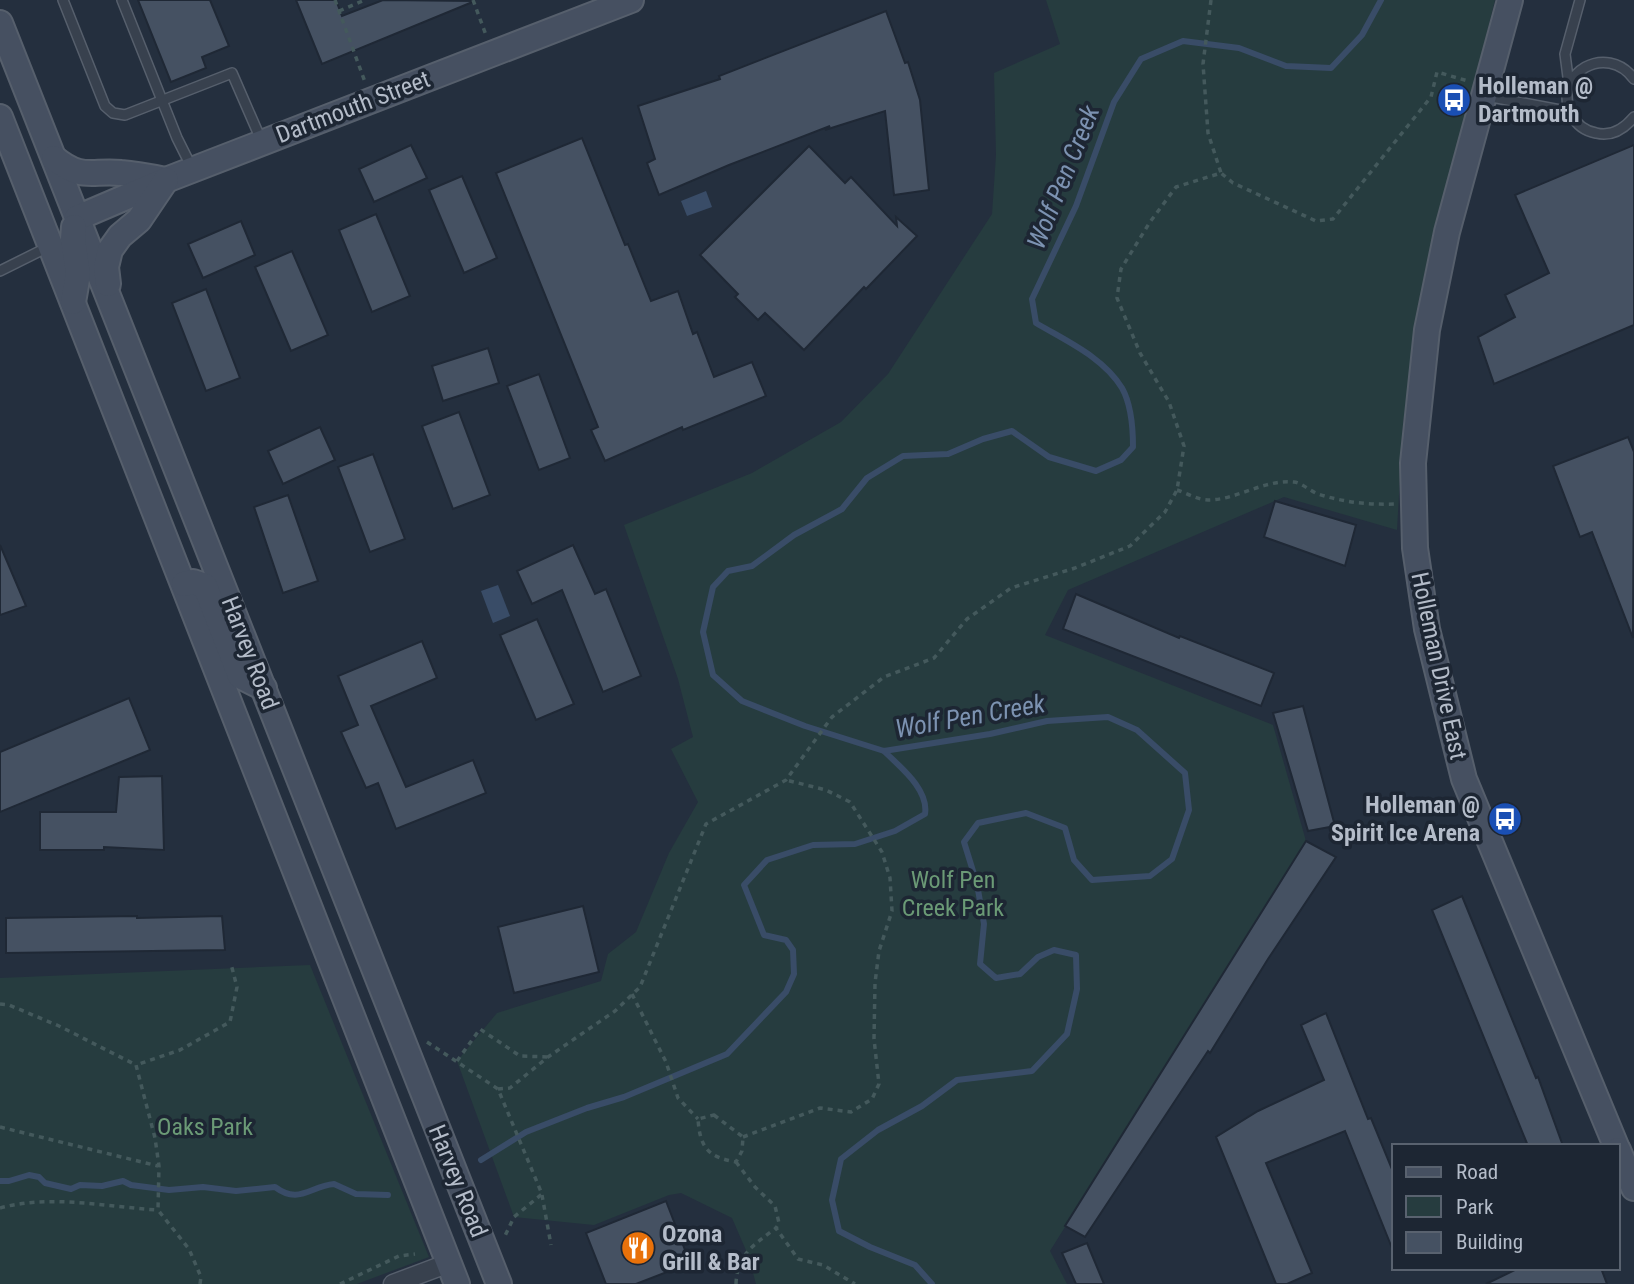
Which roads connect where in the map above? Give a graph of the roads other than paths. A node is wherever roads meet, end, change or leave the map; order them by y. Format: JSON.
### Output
{"nodes":[{"id":1,"x":63,"y":0,"type":"edge"},
{"id":2,"x":122,"y":0,"type":"edge"},
{"id":3,"x":630,"y":0,"type":"edge"},
{"id":4,"x":1510,"y":0,"type":"edge"},
{"id":5,"x":1580,"y":0,"type":"edge"},
{"id":6,"x":0,"y":23,"type":"edge"},
{"id":7,"x":1634,"y":79,"type":"edge"},
{"id":8,"x":1569,"y":85,"type":"junction"},
{"id":9,"x":1486,"y":91,"type":"junction"},
{"id":10,"x":161,"y":100,"type":"junction"},
{"id":11,"x":1571,"y":112,"type":"junction"},
{"id":12,"x":0,"y":117,"type":"edge"},
{"id":13,"x":1634,"y":117,"type":"edge"},
{"id":14,"x":262,"y":143,"type":"junction"},
{"id":15,"x":12,"y":146,"type":"junction"},
{"id":16,"x":54,"y":158,"type":"junction"},
{"id":17,"x":192,"y":170,"type":"junction"},
{"id":18,"x":166,"y":180,"type":"junction"},
{"id":19,"x":77,"y":218,"type":"junction"},
{"id":20,"x":50,"y":246,"type":"junction"},
{"id":21,"x":0,"y":271,"type":"edge"},
{"id":22,"x":110,"y":297,"type":"junction"},
{"id":23,"x":73,"y":306,"type":"junction"},
{"id":24,"x":184,"y":584,"type":"junction"},
{"id":25,"x":264,"y":688,"type":"junction"},
{"id":26,"x":319,"y":927,"type":"junction"},
{"id":27,"x":406,"y":1031,"type":"junction"},
{"id":28,"x":1615,"y":1144,"type":"edge"},
{"id":29,"x":1620,"y":1155,"type":"edge"},
{"id":30,"x":1634,"y":1188,"type":"edge"},
{"id":31,"x":453,"y":1274,"type":"edge"},
{"id":32,"x":393,"y":1284,"type":"edge"},
{"id":33,"x":499,"y":1284,"type":"edge"}],
"edges":[{"from":1,"to":10,"type":"lane"},
{"from":2,"to":10,"type":"lane"},
{"from":3,"to":14,"type":"main road","name":"Dartmouth Street"},
{"from":4,"to":9,"type":"main road","name":"Holleman Drive East"},
{"from":5,"to":8,"type":"lane"},
{"from":6,"to":16,"type":"main road","name":"Harvey Road"},
{"from":7,"to":8,"type":"lane"},
{"from":8,"to":11,"type":"lane"},
{"from":9,"to":11,"type":"lane"},
{"from":9,"to":28,"type":"main road","name":"Holleman Drive East"},
{"from":10,"to":14,"type":"lane"},
{"from":10,"to":17,"type":"lane"},
{"from":11,"to":13,"type":"lane"},
{"from":12,"to":15,"type":"main road","name":"Harvey Road"},
{"from":14,"to":17,"type":"main road","name":"Dartmouth Street"},
{"from":15,"to":19,"type":"main road"},
{"from":15,"to":20,"type":"main road","name":"Harvey Road"},
{"from":16,"to":18,"type":"main road"},
{"from":16,"to":19,"type":"main road","name":"Harvey Road"},
{"from":17,"to":18,"type":"main road","name":"Dartmouth Street"},
{"from":18,"to":19,"type":"main road","name":"Dartmouth Street"},
{"from":18,"to":22,"type":"main road"},
{"from":19,"to":22,"type":"main road","name":"Harvey Road"},
{"from":19,"to":23,"type":"main road"},
{"from":20,"to":21,"type":"lane"},
{"from":20,"to":23,"type":"main road","name":"Harvey Road"},
{"from":22,"to":25,"type":"main road","name":"Harvey Road"},
{"from":23,"to":24,"type":"main road","name":"Harvey Road"},
{"from":24,"to":25,"type":"main road"},
{"from":24,"to":26,"type":"main road","name":"Harvey Road"},
{"from":25,"to":27,"type":"main road","name":"Harvey Road"},
{"from":26,"to":27,"type":"main road"},
{"from":26,"to":31,"type":"main road","name":"Harvey Road"},
{"from":27,"to":33,"type":"main road","name":"Harvey Road"},
{"from":29,"to":30,"type":"main road","name":"Holleman Drive East"},
{"from":31,"to":32,"type":"street"}]}
